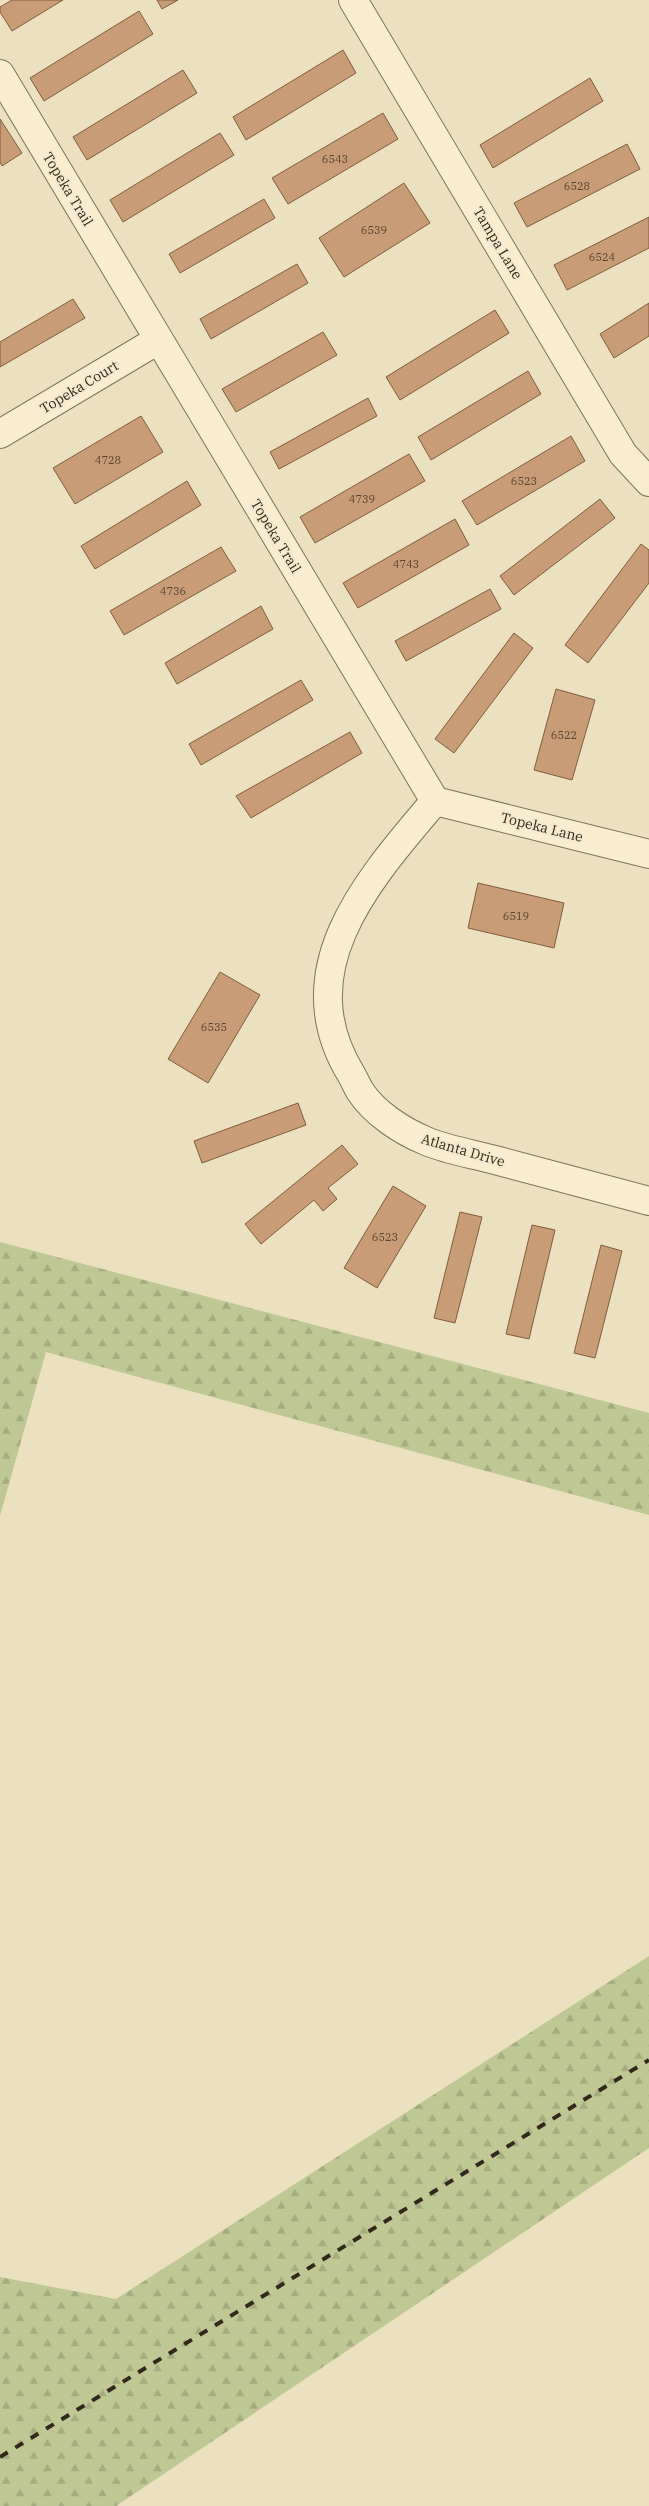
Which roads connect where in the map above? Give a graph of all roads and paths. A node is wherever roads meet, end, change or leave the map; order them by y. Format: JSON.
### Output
{"nodes":[{"id":1,"x":353,"y":0,"type":"edge"},
{"id":2,"x":0,"y":74,"type":"edge"},
{"id":3,"x":158,"y":340,"type":"junction"},
{"id":4,"x":0,"y":434,"type":"edge"},
{"id":5,"x":649,"y":482,"type":"edge"},
{"id":6,"x":435,"y":801,"type":"junction"},
{"id":7,"x":649,"y":854,"type":"edge"},
{"id":8,"x":649,"y":1201,"type":"edge"}],
"edges":[{"from":1,"to":5,"type":"street","name":"Tampa Lane"},
{"from":2,"to":3,"type":"street","name":"Topeka Trail"},
{"from":3,"to":4,"type":"street","name":"Topeka Court"},
{"from":3,"to":6,"type":"street","name":"Topeka Trail"},
{"from":6,"to":7,"type":"street","name":"Topeka Lane"},
{"from":6,"to":8,"type":"street","name":"Atlanta Drive"}]}
